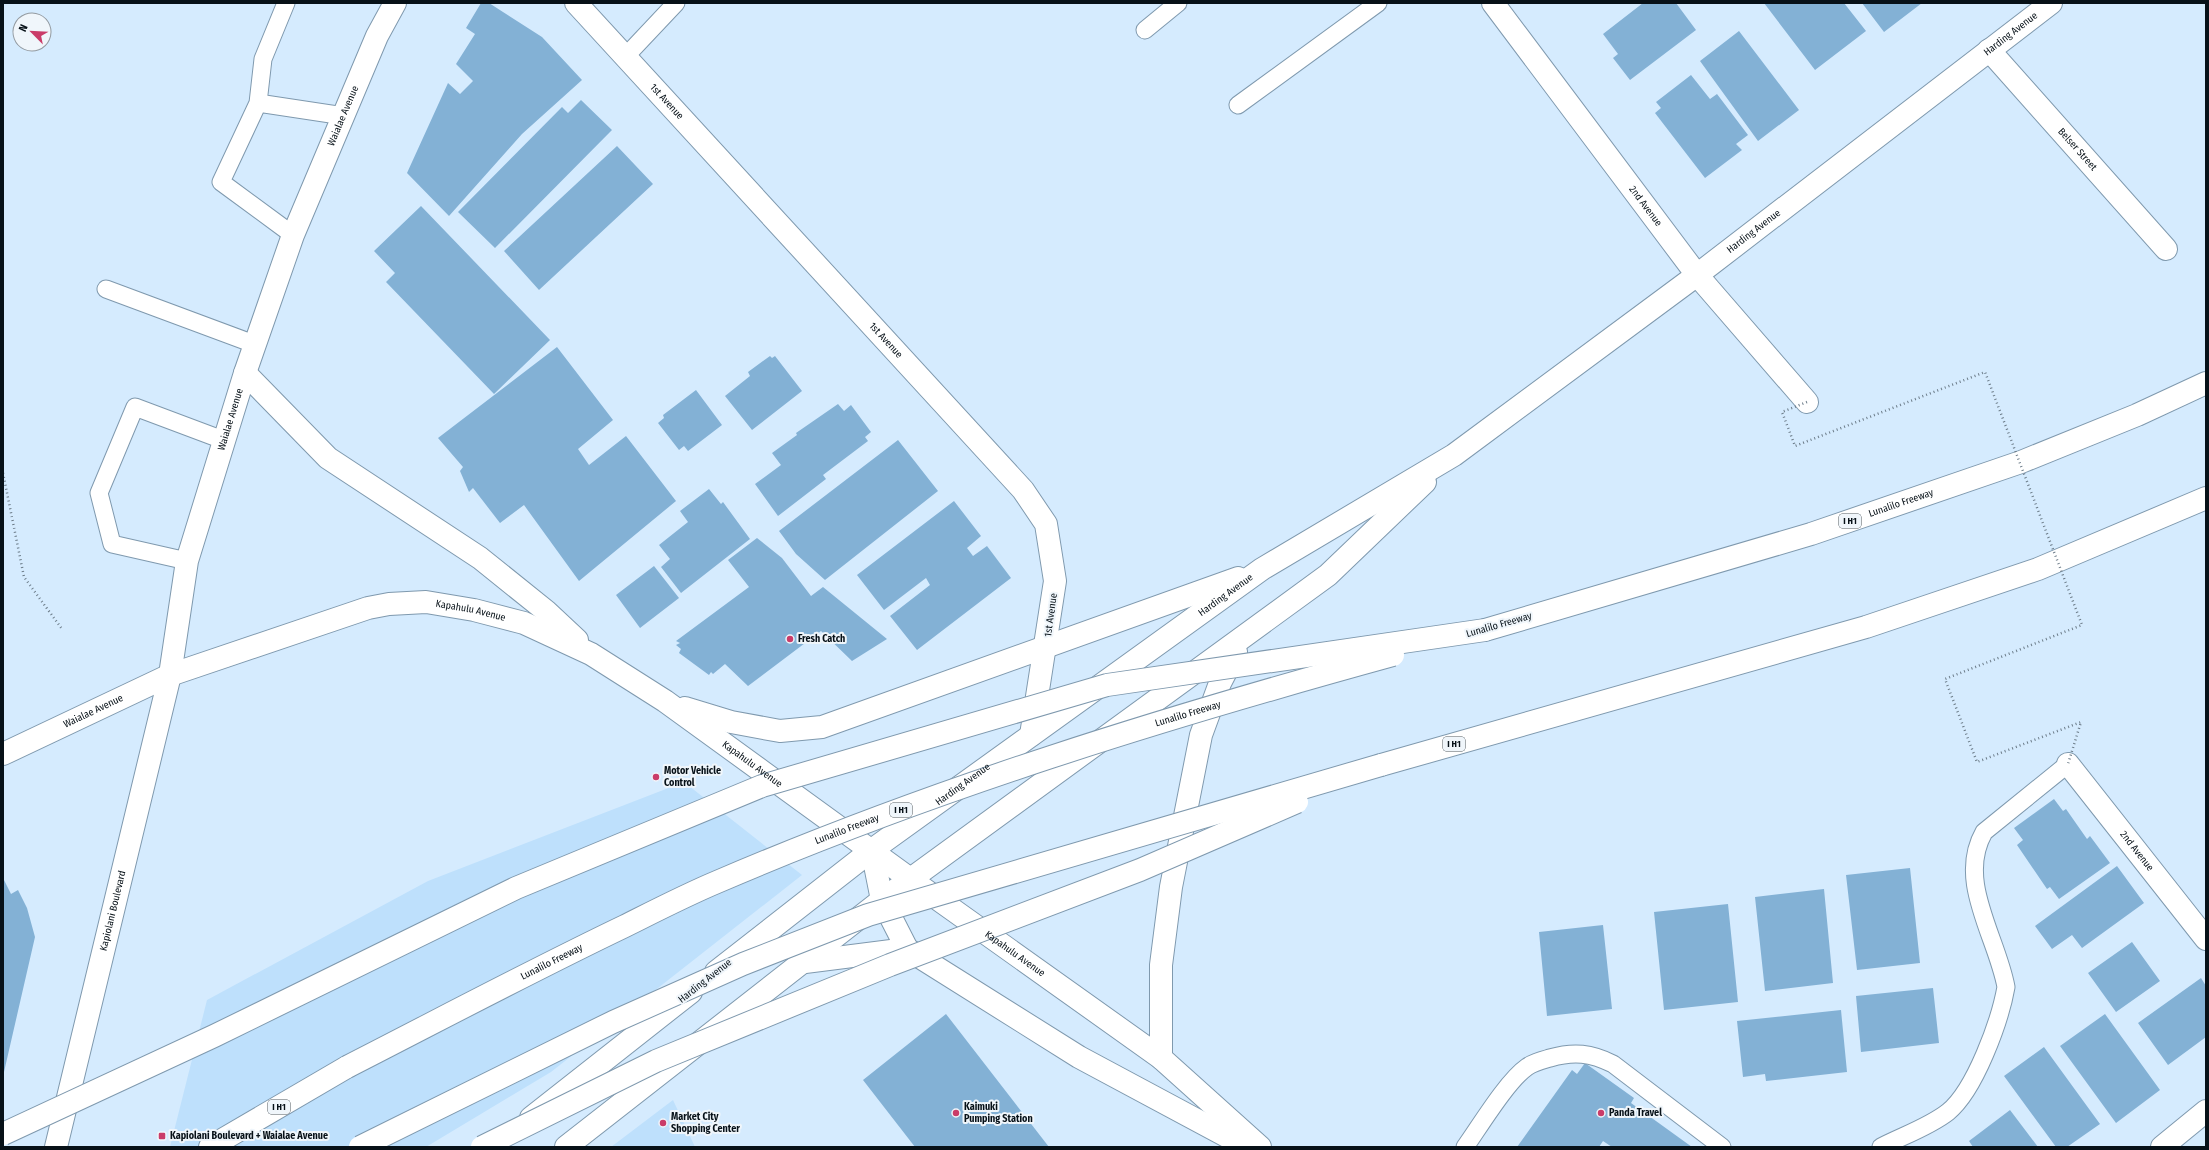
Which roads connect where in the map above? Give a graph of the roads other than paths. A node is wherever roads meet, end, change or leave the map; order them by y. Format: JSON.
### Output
{"nodes":[{"id":1,"x":286,"y":3,"type":"edge"},
{"id":2,"x":395,"y":3,"type":"edge"},
{"id":3,"x":576,"y":3,"type":"edge"},
{"id":4,"x":676,"y":3,"type":"edge"},
{"id":5,"x":1178,"y":3,"type":"edge"},
{"id":6,"x":1378,"y":3,"type":"edge"},
{"id":7,"x":2051,"y":3,"type":"edge"},
{"id":8,"x":1498,"y":5,"type":"edge"},
{"id":9,"x":1144,"y":30,"type":"dead end"},
{"id":10,"x":1989,"y":50,"type":"junction"},
{"id":11,"x":626,"y":56,"type":"junction"},
{"id":12,"x":258,"y":103,"type":"junction"},
{"id":13,"x":1238,"y":105,"type":"dead end"},
{"id":14,"x":344,"y":116,"type":"junction"},
{"id":15,"x":293,"y":235,"type":"junction"},
{"id":16,"x":2166,"y":249,"type":"dead end"},
{"id":17,"x":1696,"y":276,"type":"junction"},
{"id":18,"x":106,"y":289,"type":"dead end"},
{"id":19,"x":254,"y":344,"type":"junction"},
{"id":20,"x":245,"y":373,"type":"junction"},
{"id":21,"x":2206,"y":383,"type":"edge"},
{"id":22,"x":1807,"y":402,"type":"road end"},
{"id":23,"x":223,"y":440,"type":"junction"},
{"id":24,"x":1454,"y":455,"type":"junction"},
{"id":25,"x":2206,"y":498,"type":"edge"},
{"id":26,"x":187,"y":561,"type":"junction"},
{"id":27,"x":1262,"y":570,"type":"junction"},
{"id":28,"x":1485,"y":630,"type":"junction"},
{"id":29,"x":1244,"y":638,"type":"junction"},
{"id":30,"x":1046,"y":645,"type":"junction"},
{"id":31,"x":591,"y":654,"type":"junction"},
{"id":32,"x":170,"y":675,"type":"junction"},
{"id":33,"x":665,"y":701,"type":"junction"},
{"id":34,"x":1031,"y":735,"type":"junction"},
{"id":35,"x":3,"y":754,"type":"edge"},
{"id":36,"x":2068,"y":764,"type":"joint"},
{"id":37,"x":1381,"y":765,"type":"junction"},
{"id":38,"x":872,"y":850,"type":"junction"},
{"id":39,"x":912,"y":880,"type":"junction"},
{"id":40,"x":882,"y":900,"type":"junction"},
{"id":41,"x":2206,"y":939,"type":"edge"},
{"id":42,"x":907,"y":949,"type":"junction"},
{"id":43,"x":805,"y":962,"type":"junction"},
{"id":44,"x":1161,"y":1058,"type":"junction"},
{"id":45,"x":2206,"y":1112,"type":"edge"},
{"id":46,"x":3,"y":1134,"type":"edge"},
{"id":47,"x":56,"y":1147,"type":"edge"},
{"id":48,"x":210,"y":1147,"type":"edge"},
{"id":49,"x":360,"y":1147,"type":"edge"},
{"id":50,"x":482,"y":1147,"type":"edge"},
{"id":51,"x":495,"y":1147,"type":"edge"},
{"id":52,"x":566,"y":1147,"type":"edge"},
{"id":53,"x":1247,"y":1147,"type":"edge"},
{"id":54,"x":1260,"y":1147,"type":"edge"},
{"id":55,"x":1465,"y":1147,"type":"edge"},
{"id":56,"x":1722,"y":1147,"type":"edge"},
{"id":57,"x":1881,"y":1147,"type":"edge"},
{"id":58,"x":2162,"y":1147,"type":"edge"}],
"edges":[{"from":1,"to":12,"type":"lane"},
{"from":2,"to":14,"type":"main road","name":"Waialae Avenue"},
{"from":3,"to":11,"type":"main road","name":"1st Avenue"},
{"from":4,"to":11,"type":"lane"},
{"from":5,"to":9,"type":"lane"},
{"from":6,"to":13,"type":"lane"},
{"from":7,"to":10,"type":"main road","name":"Harding Avenue"},
{"from":8,"to":17,"type":"main road","name":"2nd Avenue"},
{"from":10,"to":16,"type":"main road","name":"Belser Street"},
{"from":10,"to":17,"type":"main road","name":"Harding Avenue"},
{"from":11,"to":30,"type":"main road","name":"1st Avenue"},
{"from":12,"to":14,"type":"lane"},
{"from":12,"to":15,"type":"lane"},
{"from":14,"to":15,"type":"main road","name":"Waialae Avenue"},
{"from":15,"to":19,"type":"main road","name":"Waialae Avenue"},
{"from":17,"to":22,"type":"main road","name":"2nd Avenue"},
{"from":17,"to":24,"type":"main road","name":"Harding Avenue"},
{"from":18,"to":19,"type":"lane"},
{"from":19,"to":20,"type":"main road","name":"Waialae Avenue"},
{"from":20,"to":23,"type":"main road","name":"Waialae Avenue"},
{"from":20,"to":31,"type":"main road"},
{"from":21,"to":28,"type":"main road","name":"Lunalilo Freeway","number":"I H1"},
{"from":23,"to":26,"type":"main road","name":"Waialae Avenue"},
{"from":23,"to":26,"type":"lane"},
{"from":24,"to":27,"type":"main road","name":"Harding Avenue"},
{"from":24,"to":29,"type":"main road","name":"Harding Avenue"},
{"from":25,"to":37,"type":"main road","number":"I H1"},
{"from":26,"to":32,"type":"main road","name":"Waialae Avenue"},
{"from":27,"to":30,"type":"main road"},
{"from":27,"to":34,"type":"main road","name":"Harding Avenue"},
{"from":28,"to":46,"type":"main road","bridge":true},
{"from":28,"to":48,"type":"main road","name":"Lunalilo Freeway","number":"I H1","bridge":true},
{"from":29,"to":39,"type":"main road","name":"Harding Avenue"},
{"from":29,"to":44,"type":"main road"},
{"from":30,"to":33,"type":"main road"},
{"from":30,"to":34,"type":"main road","name":"1st Avenue"},
{"from":31,"to":32,"type":"main road","name":"Kapahulu Avenue"},
{"from":31,"to":33,"type":"main road","name":"Kapahulu Avenue"},
{"from":32,"to":35,"type":"main road","name":"Waialae Avenue"},
{"from":32,"to":47,"type":"main road","name":"Kapiolani Boulevard"},
{"from":33,"to":38,"type":"main road","name":"Kapahulu Avenue"},
{"from":34,"to":38,"type":"main road","name":"Harding Avenue"},
{"from":36,"to":41,"type":"main road","name":"2nd Avenue"},
{"from":36,"to":57,"type":"lane"},
{"from":37,"to":49,"type":"main road","number":"I H1","bridge":true},
{"from":37,"to":50,"type":"main road","bridge":true},
{"from":38,"to":39,"type":"main road","name":"Kapahulu Avenue"},
{"from":38,"to":40,"type":"main road"},
{"from":38,"to":51,"type":"main road","name":"Harding Avenue"},
{"from":39,"to":40,"type":"main road","name":"Harding Avenue"},
{"from":39,"to":44,"type":"main road","name":"Kapahulu Avenue"},
{"from":40,"to":42,"type":"main road"},
{"from":40,"to":43,"type":"main road","name":"Harding Avenue"},
{"from":42,"to":43,"type":"main road"},
{"from":42,"to":53,"type":"main road"},
{"from":43,"to":52,"type":"main road","name":"Harding Avenue"},
{"from":44,"to":54,"type":"main road","name":"Kapahulu Avenue"},
{"from":45,"to":58,"type":"main road"},
{"from":55,"to":56,"type":"lane"}]}
